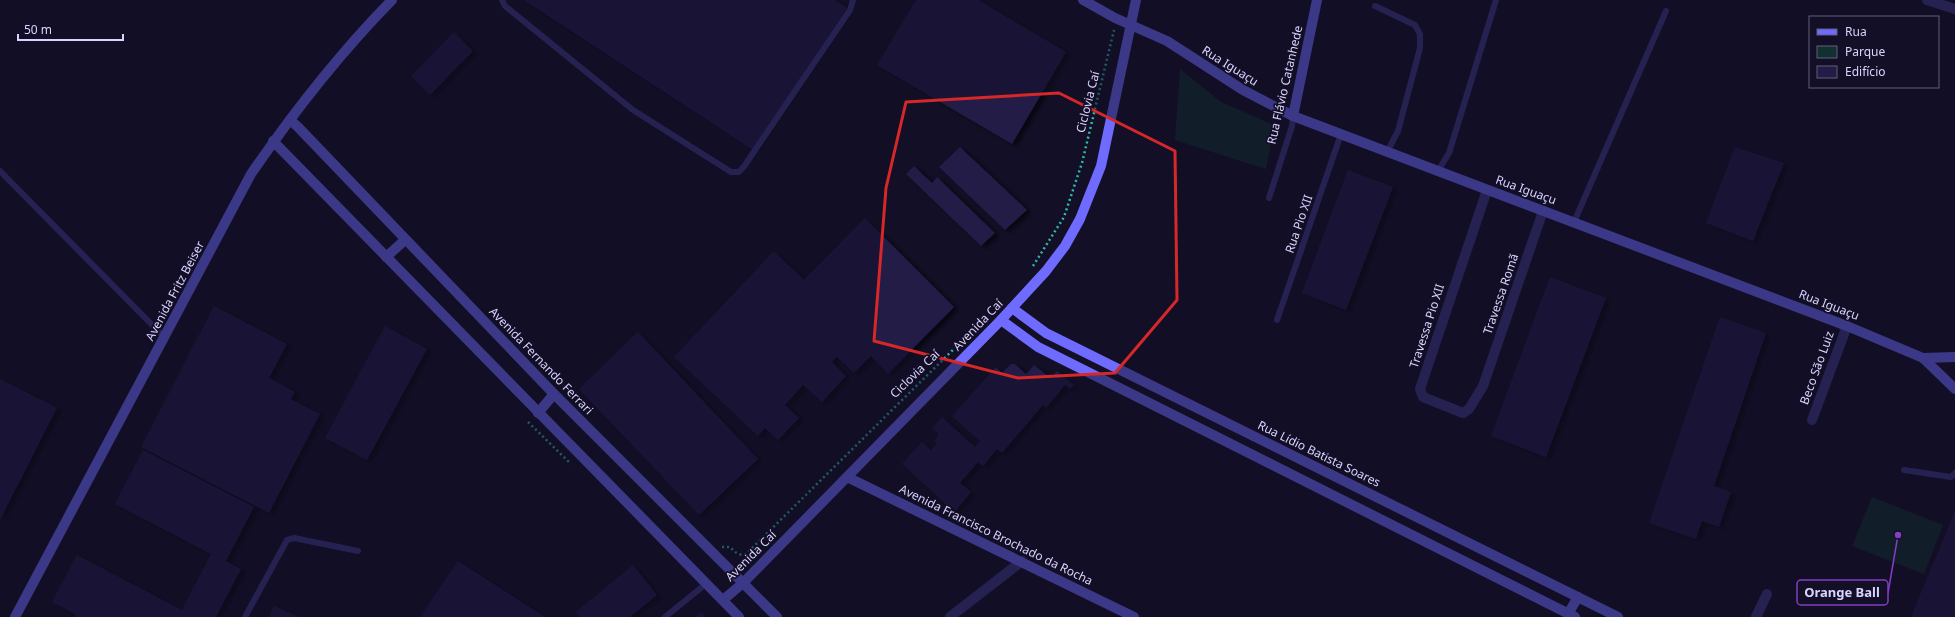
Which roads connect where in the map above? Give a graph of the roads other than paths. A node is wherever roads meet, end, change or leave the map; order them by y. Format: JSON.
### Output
{"nodes":[{"id":1,"x":392,"y":0,"type":"edge"},
{"id":2,"x":502,"y":0,"type":"edge"},
{"id":3,"x":853,"y":0,"type":"edge"},
{"id":4,"x":1083,"y":0,"type":"edge"},
{"id":5,"x":1136,"y":0,"type":"edge"},
{"id":6,"x":1317,"y":0,"type":"edge"},
{"id":7,"x":1496,"y":0,"type":"edge"},
{"id":8,"x":1927,"y":0,"type":"edge"},
{"id":9,"x":1374,"y":6,"type":"dead end"},
{"id":10,"x":1955,"y":9,"type":"edge"},
{"id":11,"x":1666,"y":11,"type":"dead end"},
{"id":12,"x":1130,"y":24,"type":"junction"},
{"id":13,"x":1293,"y":116,"type":"junction"},
{"id":14,"x":290,"y":120,"type":"junction"},
{"id":15,"x":1342,"y":134,"type":"junction"},
{"id":16,"x":273,"y":141,"type":"junction"},
{"id":17,"x":1387,"y":152,"type":"junction"},
{"id":18,"x":1438,"y":171,"type":"junction"},
{"id":19,"x":0,"y":172,"type":"edge"},
{"id":20,"x":1487,"y":190,"type":"junction"},
{"id":21,"x":1269,"y":198,"type":"dead end"},
{"id":22,"x":1543,"y":211,"type":"junction"},
{"id":23,"x":1574,"y":222,"type":"junction"},
{"id":24,"x":405,"y":240,"type":"junction"},
{"id":25,"x":386,"y":257,"type":"junction"},
{"id":26,"x":1012,"y":308,"type":"junction"},
{"id":27,"x":1001,"y":320,"type":"junction"},
{"id":28,"x":1277,"y":320,"type":"dead end"},
{"id":29,"x":1847,"y":326,"type":"junction"},
{"id":30,"x":165,"y":338,"type":"junction"},
{"id":31,"x":1955,"y":357,"type":"edge"},
{"id":32,"x":1923,"y":358,"type":"junction"},
{"id":33,"x":1106,"y":362,"type":"junction"},
{"id":34,"x":1098,"y":378,"type":"junction"},
{"id":35,"x":1483,"y":386,"type":"joint"},
{"id":36,"x":1955,"y":389,"type":"edge"},
{"id":37,"x":554,"y":394,"type":"junction"},
{"id":38,"x":538,"y":413,"type":"junction"},
{"id":39,"x":1812,"y":420,"type":"dead end"},
{"id":40,"x":1315,"y":468,"type":"junction"},
{"id":41,"x":1904,"y":470,"type":"dead end"},
{"id":42,"x":1955,"y":473,"type":"edge"},
{"id":43,"x":847,"y":477,"type":"junction"},
{"id":44,"x":1308,"y":484,"type":"junction"},
{"id":45,"x":358,"y":551,"type":"dead end"},
{"id":46,"x":1489,"y":553,"type":"junction"},
{"id":47,"x":1022,"y":561,"type":"junction"},
{"id":48,"x":1481,"y":570,"type":"junction"},
{"id":49,"x":706,"y":583,"type":"junction"},
{"id":50,"x":743,"y":583,"type":"junction"},
{"id":51,"x":1767,"y":594,"type":"dead end"},
{"id":52,"x":1578,"y":597,"type":"junction"},
{"id":53,"x":723,"y":600,"type":"junction"},
{"id":54,"x":1571,"y":615,"type":"edge"},
{"id":55,"x":15,"y":617,"type":"edge"},
{"id":56,"x":245,"y":617,"type":"edge"},
{"id":57,"x":665,"y":617,"type":"edge"},
{"id":58,"x":739,"y":617,"type":"edge"},
{"id":59,"x":777,"y":617,"type":"edge"},
{"id":60,"x":950,"y":617,"type":"edge"},
{"id":61,"x":1134,"y":617,"type":"edge"},
{"id":62,"x":1618,"y":617,"type":"edge"},
{"id":63,"x":1756,"y":617,"type":"edge"}],
"edges":[{"from":1,"to":14,"type":"main road","name":"Avenida Fritz Beiser"},
{"from":2,"to":3,"type":"lane"},
{"from":4,"to":12,"type":"main road","name":"Rua Iguaçu"},
{"from":5,"to":12,"type":"main road","name":"Avenida Caí"},
{"from":6,"to":13,"type":"main road","name":"Rua Flávio Catanhede"},
{"from":7,"to":18,"type":"lane"},
{"from":8,"to":10,"type":"street"},
{"from":9,"to":17,"type":"lane"},
{"from":11,"to":23,"type":"lane"},
{"from":12,"to":13,"type":"main road","name":"Rua Iguaçu"},
{"from":12,"to":26,"type":"main road","name":"Avenida Caí"},
{"from":13,"to":15,"type":"main road","name":"Rua Iguaçu"},
{"from":13,"to":21,"type":"lane","name":"Rua Flávio Catanhede"},
{"from":14,"to":16,"type":"main road","name":"Avenida Fritz Beiser"},
{"from":14,"to":24,"type":"main road","name":"Avenida Fernando Ferrari"},
{"from":15,"to":17,"type":"main road","name":"Rua Iguaçu"},
{"from":15,"to":28,"type":"lane","name":"Rua Pio XII"},
{"from":16,"to":25,"type":"main road"},
{"from":16,"to":30,"type":"main road","name":"Avenida Fritz Beiser"},
{"from":17,"to":18,"type":"main road","name":"Rua Iguaçu"},
{"from":18,"to":20,"type":"main road","name":"Rua Iguaçu"},
{"from":19,"to":30,"type":"lane"},
{"from":20,"to":22,"type":"main road","name":"Rua Iguaçu"},
{"from":20,"to":35,"type":"street","name":"Travessa Pio XII"},
{"from":22,"to":23,"type":"main road","name":"Rua Iguaçu"},
{"from":22,"to":35,"type":"street","name":"Travessa Romã"},
{"from":23,"to":29,"type":"main road","name":"Rua Iguaçu"},
{"from":24,"to":25,"type":"main road"},
{"from":24,"to":37,"type":"main road","name":"Avenida Fernando Ferrari"},
{"from":25,"to":38,"type":"main road"},
{"from":26,"to":27,"type":"main road","name":"Avenida Caí"},
{"from":26,"to":33,"type":"main road","name":"Rua Lídio Batista Soares"},
{"from":27,"to":34,"type":"main road"},
{"from":27,"to":43,"type":"main road","name":"Avenida Caí"},
{"from":29,"to":32,"type":"main road","name":"Rua Iguaçu"},
{"from":29,"to":39,"type":"street","name":"Beco São Luiz"},
{"from":30,"to":55,"type":"main road","name":"Avenida Fritz Beiser"},
{"from":31,"to":32,"type":"main road"},
{"from":32,"to":36,"type":"main road"},
{"from":33,"to":34,"type":"main road"},
{"from":33,"to":40,"type":"main road","name":"Rua Lídio Batista Soares"},
{"from":34,"to":44,"type":"main road"},
{"from":37,"to":38,"type":"main road"},
{"from":37,"to":50,"type":"main road","name":"Avenida Fernando Ferrari"},
{"from":38,"to":49,"type":"main road"},
{"from":40,"to":44,"type":"main road"},
{"from":40,"to":46,"type":"main road","name":"Rua Lídio Batista Soares"},
{"from":41,"to":42,"type":"lane"},
{"from":43,"to":47,"type":"main road","name":"Avenida Francisco Brochado da Rocha"},
{"from":43,"to":50,"type":"main road","name":"Avenida Caí"},
{"from":44,"to":48,"type":"main road"},
{"from":45,"to":56,"type":"lane"},
{"from":46,"to":48,"type":"main road"},
{"from":46,"to":52,"type":"main road","name":"Rua Lídio Batista Soares"},
{"from":47,"to":60,"type":"street"},
{"from":47,"to":61,"type":"main road","name":"Avenida Francisco Brochado da Rocha"},
{"from":48,"to":54,"type":"main road"},
{"from":49,"to":53,"type":"main road"},
{"from":49,"to":57,"type":"lane"},
{"from":50,"to":53,"type":"main road","name":"Avenida Caí"},
{"from":50,"to":59,"type":"main road","name":"Avenida Fernando Ferrari"},
{"from":51,"to":63,"type":"street"},
{"from":52,"to":54,"type":"main road"},
{"from":52,"to":62,"type":"main road","name":"Rua Lídio Batista Soares"},
{"from":53,"to":58,"type":"main road"}]}
